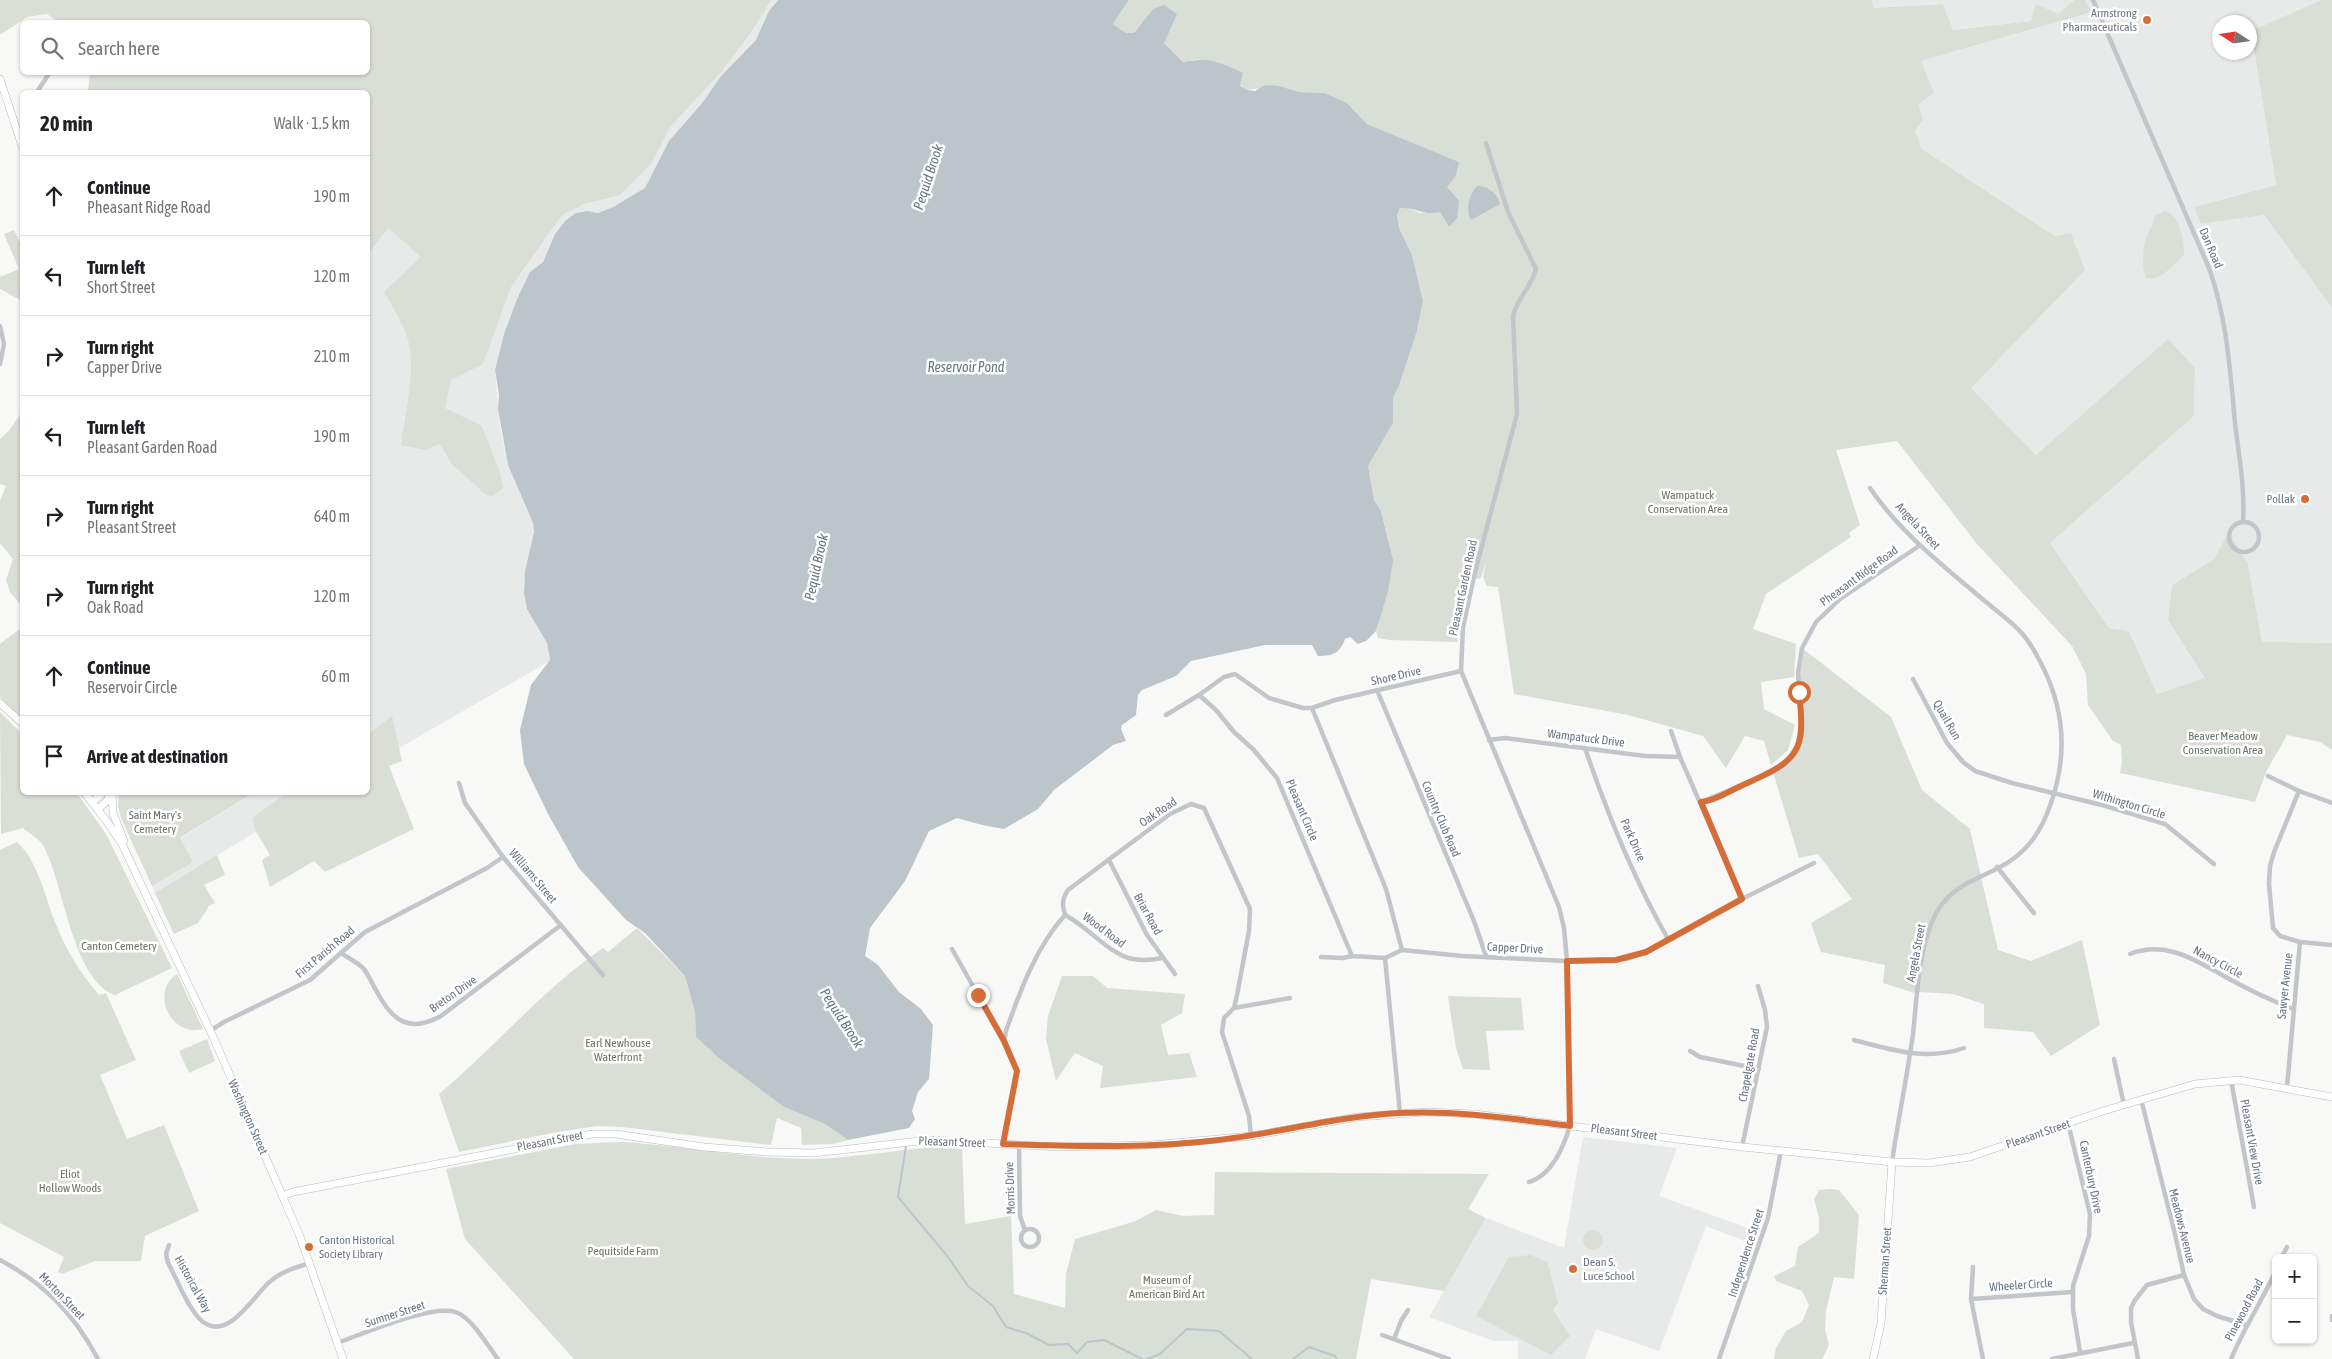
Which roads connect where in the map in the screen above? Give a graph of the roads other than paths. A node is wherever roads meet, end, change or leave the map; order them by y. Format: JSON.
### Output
{"nodes":[{"id":1,"x":2093,"y":0,"type":"edge"},
{"id":2,"x":48,"y":75,"type":"edge"},
{"id":3,"x":0,"y":79,"type":"edge"},
{"id":4,"x":37,"y":90,"type":"edge"},
{"id":5,"x":20,"y":135,"type":"edge"},
{"id":6,"x":1486,"y":144,"type":"dead end"},
{"id":7,"x":0,"y":326,"type":"edge"},
{"id":8,"x":0,"y":364,"type":"edge"},
{"id":9,"x":1870,"y":488,"type":"dead end"},
{"id":10,"x":2243,"y":522,"type":"junction"},
{"id":11,"x":1919,"y":546,"type":"junction"},
{"id":12,"x":1461,"y":671,"type":"junction"},
{"id":13,"x":1913,"y":679,"type":"dead end"},
{"id":14,"x":1377,"y":690,"type":"junction"},
{"id":15,"x":1198,"y":695,"type":"junction"},
{"id":16,"x":0,"y":703,"type":"edge"},
{"id":17,"x":1312,"y":708,"type":"junction"},
{"id":18,"x":1166,"y":715,"type":"dead end"},
{"id":19,"x":20,"y":722,"type":"edge"},
{"id":20,"x":1671,"y":731,"type":"dead end"},
{"id":21,"x":1489,"y":740,"type":"junction"},
{"id":22,"x":1585,"y":748,"type":"junction"},
{"id":23,"x":1680,"y":758,"type":"junction"},
{"id":24,"x":2268,"y":776,"type":"dead end"},
{"id":25,"x":459,"y":783,"type":"dead end"},
{"id":26,"x":2299,"y":791,"type":"junction"},
{"id":27,"x":2055,"y":793,"type":"junction"},
{"id":28,"x":86,"y":795,"type":"edge"},
{"id":29,"x":100,"y":795,"type":"edge"},
{"id":30,"x":110,"y":795,"type":"edge"},
{"id":31,"x":112,"y":795,"type":"edge"},
{"id":32,"x":92,"y":802,"type":"junction"},
{"id":33,"x":1701,"y":802,"type":"junction"},
{"id":34,"x":2332,"y":803,"type":"edge"},
{"id":35,"x":98,"y":809,"type":"junction"},
{"id":36,"x":503,"y":857,"type":"junction"},
{"id":37,"x":1109,"y":860,"type":"junction"},
{"id":38,"x":1814,"y":863,"type":"dead end"},
{"id":39,"x":2214,"y":864,"type":"dead end"},
{"id":40,"x":1997,"y":868,"type":"junction"},
{"id":41,"x":139,"y":881,"type":"junction"},
{"id":42,"x":1742,"y":899,"type":"junction"},
{"id":43,"x":2034,"y":913,"type":"dead end"},
{"id":44,"x":1065,"y":916,"type":"junction"},
{"id":45,"x":561,"y":925,"type":"junction"},
{"id":46,"x":1668,"y":939,"type":"junction"},
{"id":47,"x":2300,"y":942,"type":"junction"},
{"id":48,"x":2332,"y":945,"type":"edge"},
{"id":49,"x":952,"y":949,"type":"dead end"},
{"id":50,"x":1402,"y":950,"type":"junction"},
{"id":51,"x":341,"y":953,"type":"junction"},
{"id":52,"x":2130,"y":954,"type":"dead end"},
{"id":53,"x":1321,"y":956,"type":"dead end"},
{"id":54,"x":1352,"y":956,"type":"junction"},
{"id":55,"x":1486,"y":956,"type":"junction"},
{"id":56,"x":1162,"y":958,"type":"junction"},
{"id":57,"x":1385,"y":958,"type":"junction"},
{"id":58,"x":1567,"y":961,"type":"junction"},
{"id":59,"x":1175,"y":974,"type":"dead end"},
{"id":60,"x":602,"y":975,"type":"dead end"},
{"id":61,"x":1758,"y":986,"type":"dead end"},
{"id":62,"x":1290,"y":998,"type":"dead end"},
{"id":63,"x":1234,"y":1008,"type":"junction"},
{"id":64,"x":2293,"y":1009,"type":"junction"},
{"id":65,"x":210,"y":1031,"type":"junction"},
{"id":66,"x":1854,"y":1040,"type":"dead end"},
{"id":67,"x":1004,"y":1041,"type":"junction"},
{"id":68,"x":1964,"y":1048,"type":"dead end"},
{"id":69,"x":1690,"y":1051,"type":"dead end"},
{"id":70,"x":1910,"y":1053,"type":"junction"},
{"id":71,"x":2114,"y":1059,"type":"dead end"},
{"id":72,"x":1759,"y":1069,"type":"junction"},
{"id":73,"x":2231,"y":1080,"type":"junction"},
{"id":74,"x":2287,"y":1088,"type":"junction"},
{"id":75,"x":2332,"y":1097,"type":"edge"},
{"id":76,"x":2141,"y":1099,"type":"junction"},
{"id":77,"x":2124,"y":1104,"type":"junction"},
{"id":78,"x":1400,"y":1113,"type":"junction"},
{"id":79,"x":2068,"y":1123,"type":"junction"},
{"id":80,"x":1570,"y":1126,"type":"junction"},
{"id":81,"x":1251,"y":1136,"type":"junction"},
{"id":82,"x":1003,"y":1144,"type":"junction"},
{"id":83,"x":1019,"y":1145,"type":"junction"},
{"id":84,"x":1742,"y":1147,"type":"junction"},
{"id":85,"x":1781,"y":1151,"type":"junction"},
{"id":86,"x":1892,"y":1162,"type":"junction"},
{"id":87,"x":1529,"y":1182,"type":"dead end"},
{"id":88,"x":282,"y":1196,"type":"junction"},
{"id":89,"x":2254,"y":1207,"type":"dead end"},
{"id":90,"x":1025,"y":1230,"type":"junction"},
{"id":91,"x":169,"y":1245,"type":"dead end"},
{"id":92,"x":2286,"y":1247,"type":"dead end"},
{"id":93,"x":2283,"y":1254,"type":"edge"},
{"id":94,"x":0,"y":1260,"type":"edge"},
{"id":95,"x":310,"y":1262,"type":"junction"},
{"id":96,"x":1973,"y":1267,"type":"dead end"},
{"id":97,"x":2184,"y":1275,"type":"junction"},
{"id":98,"x":2272,"y":1280,"type":"edge"},
{"id":99,"x":2072,"y":1292,"type":"junction"},
{"id":100,"x":1971,"y":1299,"type":"junction"},
{"id":101,"x":1408,"y":1310,"type":"dead end"},
{"id":102,"x":2246,"y":1325,"type":"junction"},
{"id":103,"x":1382,"y":1335,"type":"dead end"},
{"id":104,"x":1394,"y":1339,"type":"junction"},
{"id":105,"x":2133,"y":1342,"type":"junction"},
{"id":106,"x":337,"y":1343,"type":"junction"},
{"id":107,"x":2080,"y":1352,"type":"junction"},
{"id":108,"x":98,"y":1359,"type":"edge"},
{"id":109,"x":343,"y":1359,"type":"edge"},
{"id":110,"x":498,"y":1359,"type":"edge"},
{"id":111,"x":1449,"y":1359,"type":"edge"},
{"id":112,"x":1720,"y":1359,"type":"edge"},
{"id":113,"x":1873,"y":1359,"type":"edge"},
{"id":114,"x":1982,"y":1359,"type":"edge"},
{"id":115,"x":2052,"y":1359,"type":"edge"},
{"id":116,"x":2138,"y":1359,"type":"edge"},
{"id":117,"x":2230,"y":1359,"type":"edge"}],
"edges":[{"from":1,"to":10,"type":"street","name":"Dan Road"},
{"from":2,"to":4,"type":"street"},
{"from":3,"to":5,"type":"main road"},
{"from":6,"to":12,"type":"street","name":"Pleasant Garden Road"},
{"from":7,"to":8,"type":"street"},
{"from":9,"to":11,"type":"street","name":"Angela Street"},
{"from":10,"to":10,"type":"street"},
{"from":11,"to":27,"type":"street","name":"Angela Street"},
{"from":11,"to":33,"type":"street","name":"Pheasant Ridge Road"},
{"from":12,"to":14,"type":"street","name":"Shore Drive"},
{"from":12,"to":21,"type":"street","name":"Pleasant Garden Road"},
{"from":13,"to":27,"type":"street","name":"Quail Run"},
{"from":14,"to":17,"type":"street","name":"Shore Drive"},
{"from":14,"to":55,"type":"street","name":"Country Club Road"},
{"from":15,"to":17,"type":"street"},
{"from":15,"to":18,"type":"street"},
{"from":15,"to":54,"type":"street","name":"Pleasant Circle"},
{"from":16,"to":19,"type":"main road"},
{"from":17,"to":50,"type":"street"},
{"from":20,"to":23,"type":"street"},
{"from":21,"to":22,"type":"street","name":"Wampatuck Drive"},
{"from":21,"to":58,"type":"street","name":"Pleasant Garden Road"},
{"from":22,"to":23,"type":"street","name":"Wampatuck Drive"},
{"from":22,"to":46,"type":"street","name":"Park Drive"},
{"from":23,"to":33,"type":"street"},
{"from":24,"to":26,"type":"street"},
{"from":25,"to":36,"type":"street","name":"Williams Street"},
{"from":26,"to":34,"type":"street"},
{"from":26,"to":47,"type":"street","name":"Sawyer Avenue"},
{"from":27,"to":39,"type":"street","name":"Withington Circle"},
{"from":27,"to":40,"type":"street","name":"Angela Street"},
{"from":28,"to":32,"type":"main road","name":"Washington Street"},
{"from":29,"to":32,"type":"main road"},
{"from":30,"to":35,"type":"main road"},
{"from":31,"to":41,"type":"main road","name":"Washington Street"},
{"from":32,"to":35,"type":"main road","name":"Washington Street"},
{"from":33,"to":42,"type":"street"},
{"from":35,"to":41,"type":"main road","name":"Washington Street"},
{"from":36,"to":45,"type":"street","name":"Williams Street"},
{"from":36,"to":51,"type":"street","name":"First Parish Road"},
{"from":37,"to":44,"type":"street","name":"Oak Road"},
{"from":37,"to":56,"type":"street","name":"Briar Road"},
{"from":37,"to":63,"type":"street","name":"Oak Road"},
{"from":38,"to":42,"type":"street","name":"Capper Drive"},
{"from":40,"to":43,"type":"street"},
{"from":40,"to":70,"type":"street","name":"Angela Street"},
{"from":41,"to":65,"type":"main road","name":"Washington Street"},
{"from":42,"to":46,"type":"street","name":"Capper Drive"},
{"from":44,"to":56,"type":"street","name":"Wood Road"},
{"from":44,"to":67,"type":"street"},
{"from":45,"to":51,"type":"street","name":"Breton Drive"},
{"from":45,"to":60,"type":"street","name":"Williams Street"},
{"from":46,"to":58,"type":"street","name":"Capper Drive"},
{"from":47,"to":48,"type":"street"},
{"from":47,"to":64,"type":"street","name":"Sawyer Avenue"},
{"from":49,"to":67,"type":"street"},
{"from":50,"to":55,"type":"street","name":"Capper Drive"},
{"from":50,"to":57,"type":"street"},
{"from":51,"to":65,"type":"street","name":"First Parish Road"},
{"from":52,"to":64,"type":"street","name":"Nancy Circle"},
{"from":53,"to":54,"type":"street"},
{"from":54,"to":57,"type":"street"},
{"from":55,"to":58,"type":"street","name":"Capper Drive"},
{"from":56,"to":59,"type":"street","name":"Briar Road"},
{"from":57,"to":78,"type":"street"},
{"from":58,"to":80,"type":"street","name":"Pleasant Garden Road"},
{"from":61,"to":72,"type":"street","name":"Chapelgate Road"},
{"from":62,"to":63,"type":"street"},
{"from":63,"to":81,"type":"street","name":"Oak Road"},
{"from":64,"to":74,"type":"street","name":"Sawyer Avenue"},
{"from":65,"to":88,"type":"main road","name":"Washington Street"},
{"from":66,"to":70,"type":"street"},
{"from":67,"to":82,"type":"street"},
{"from":68,"to":70,"type":"street"},
{"from":69,"to":72,"type":"street"},
{"from":70,"to":86,"type":"street","name":"Angela Street"},
{"from":71,"to":77,"type":"street"},
{"from":72,"to":84,"type":"street","name":"Chapelgate Road"},
{"from":73,"to":74,"type":"main road","name":"Pleasant Street"},
{"from":73,"to":76,"type":"main road","name":"Pleasant Street"},
{"from":73,"to":89,"type":"street","name":"Pleasant View Drive"},
{"from":74,"to":75,"type":"main road","name":"Pleasant Street"},
{"from":76,"to":77,"type":"main road","name":"Pleasant Street"},
{"from":76,"to":97,"type":"street","name":"Meadows Avenue"},
{"from":77,"to":79,"type":"main road","name":"Pleasant Street"},
{"from":78,"to":80,"type":"main road","name":"Pleasant Street"},
{"from":78,"to":81,"type":"main road","name":"Pleasant Street"},
{"from":79,"to":86,"type":"main road","name":"Pleasant Street"},
{"from":79,"to":99,"type":"street","name":"Canterbury Drive"},
{"from":80,"to":84,"type":"main road","name":"Pleasant Street"},
{"from":80,"to":87,"type":"street"},
{"from":81,"to":83,"type":"main road","name":"Pleasant Street"},
{"from":82,"to":83,"type":"main road","name":"Pleasant Street"},
{"from":82,"to":88,"type":"main road","name":"Pleasant Street"},
{"from":83,"to":90,"type":"street","name":"Morris Drive"},
{"from":84,"to":85,"type":"main road","name":"Pleasant Street"},
{"from":85,"to":86,"type":"main road","name":"Pleasant Street"},
{"from":85,"to":112,"type":"street","name":"Independence Street"},
{"from":86,"to":113,"type":"main road","name":"Sherman Street"},
{"from":88,"to":95,"type":"main road","name":"Washington Street"},
{"from":90,"to":90,"type":"street","name":"Morris Drive"},
{"from":91,"to":95,"type":"street","name":"Historical Way"},
{"from":92,"to":93,"type":"street"},
{"from":94,"to":108,"type":"street","name":"Morton Street"},
{"from":95,"to":106,"type":"main road","name":"Washington Street"},
{"from":96,"to":100,"type":"street","name":"Wheeler Circle"},
{"from":97,"to":102,"type":"street","name":"Meadows Avenue"},
{"from":97,"to":105,"type":"street"},
{"from":98,"to":102,"type":"street","name":"Pinewood Road"},
{"from":99,"to":100,"type":"street","name":"Wheeler Circle"},
{"from":99,"to":107,"type":"street","name":"Canterbury Drive"},
{"from":100,"to":114,"type":"street","name":"Wheeler Circle"},
{"from":101,"to":104,"type":"street"},
{"from":102,"to":117,"type":"street","name":"Pinewood Road"},
{"from":103,"to":104,"type":"street"},
{"from":104,"to":111,"type":"street"},
{"from":105,"to":107,"type":"street"},
{"from":105,"to":116,"type":"street"},
{"from":106,"to":109,"type":"main road","name":"Washington Street"},
{"from":106,"to":110,"type":"street","name":"Sumner Street"},
{"from":107,"to":115,"type":"street"}]}
